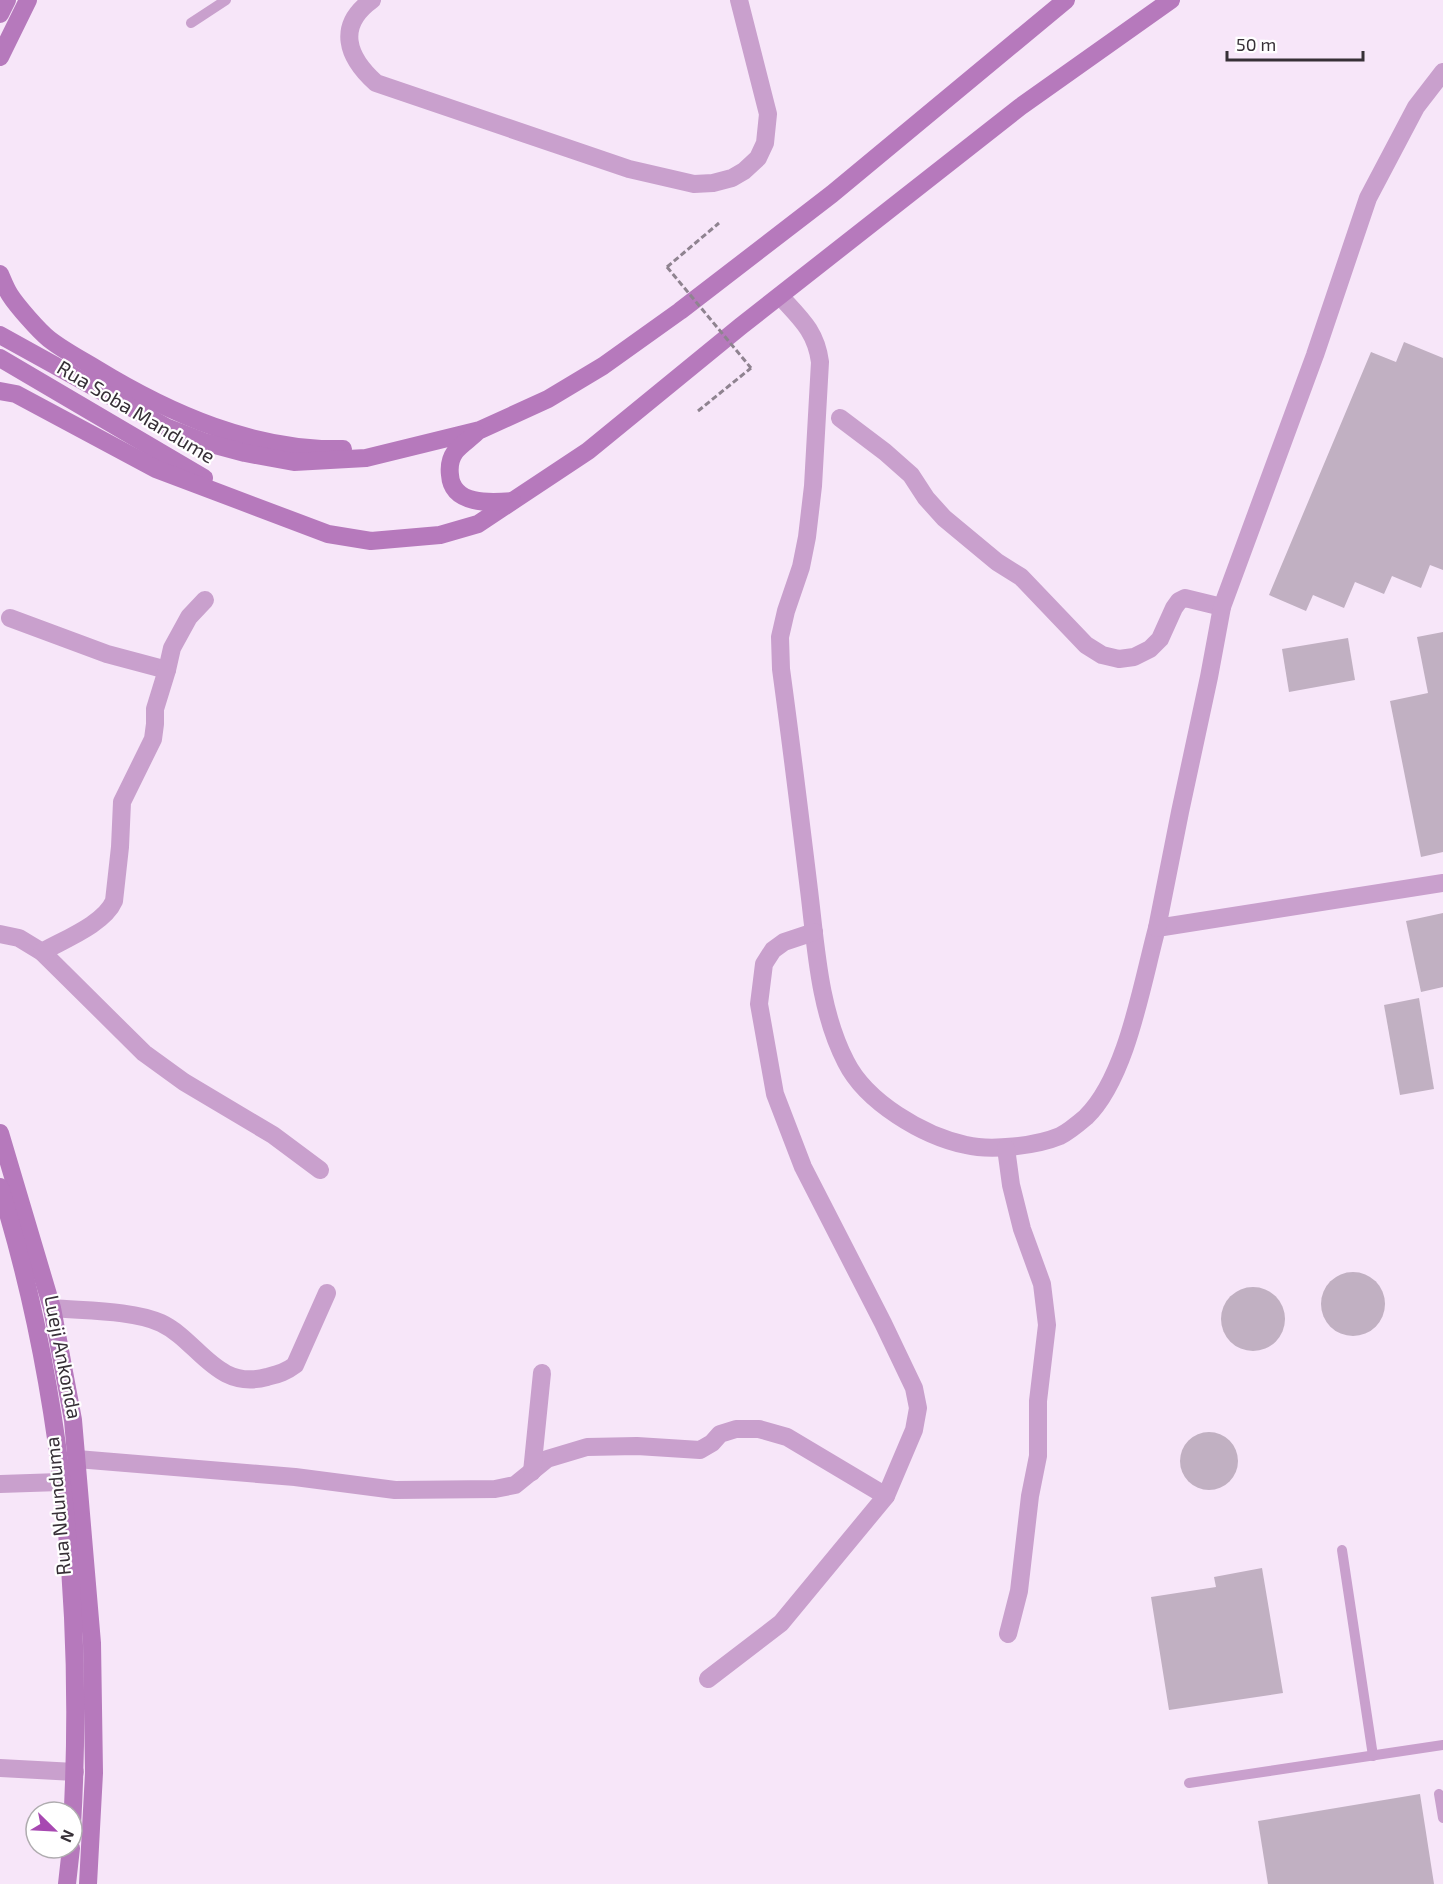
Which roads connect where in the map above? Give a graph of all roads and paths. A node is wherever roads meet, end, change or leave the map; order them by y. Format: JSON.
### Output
{"nodes":[{"id":1,"x":8,"y":0,"type":"edge"},
{"id":2,"x":28,"y":0,"type":"edge"},
{"id":3,"x":226,"y":0,"type":"edge"},
{"id":4,"x":372,"y":0,"type":"edge"},
{"id":5,"x":739,"y":0,"type":"edge"},
{"id":6,"x":1066,"y":0,"type":"edge"},
{"id":7,"x":1171,"y":0,"type":"edge"},
{"id":8,"x":0,"y":14,"type":"edge"},
{"id":9,"x":191,"y":23,"type":"dead end"},
{"id":10,"x":1,"y":57,"type":"edge"},
{"id":11,"x":1443,"y":72,"type":"edge"},
{"id":12,"x":719,"y":223,"type":"dead end"},
{"id":13,"x":0,"y":274,"type":"edge"},
{"id":14,"x":780,"y":296,"type":"junction"},
{"id":15,"x":0,"y":335,"type":"edge"},
{"id":16,"x":0,"y":358,"type":"edge"},
{"id":17,"x":0,"y":391,"type":"edge"},
{"id":18,"x":698,"y":411,"type":"dead end"},
{"id":19,"x":840,"y":418,"type":"dead end"},
{"id":20,"x":480,"y":430,"type":"junction"},
{"id":21,"x":449,"y":438,"type":"junction"},
{"id":22,"x":515,"y":500,"type":"junction"},
{"id":23,"x":249,"y":506,"type":"junction"},
{"id":24,"x":205,"y":600,"type":"dead end"},
{"id":25,"x":1222,"y":607,"type":"junction"},
{"id":26,"x":10,"y":618,"type":"dead end"},
{"id":27,"x":167,"y":670,"type":"junction"},
{"id":28,"x":1443,"y":883,"type":"edge"},
{"id":29,"x":1158,"y":928,"type":"junction"},
{"id":30,"x":814,"y":932,"type":"junction"},
{"id":31,"x":0,"y":934,"type":"edge"},
{"id":32,"x":42,"y":952,"type":"junction"},
{"id":33,"x":0,"y":1133,"type":"edge"},
{"id":34,"x":1006,"y":1148,"type":"junction"},
{"id":35,"x":320,"y":1170,"type":"dead end"},
{"id":36,"x":0,"y":1186,"type":"edge"},
{"id":37,"x":327,"y":1293,"type":"dead end"},
{"id":38,"x":52,"y":1308,"type":"junction"},
{"id":39,"x":542,"y":1373,"type":"dead end"},
{"id":40,"x":77,"y":1459,"type":"junction"},
{"id":41,"x":532,"y":1472,"type":"junction"},
{"id":42,"x":60,"y":1482,"type":"junction"},
{"id":43,"x":0,"y":1484,"type":"edge"},
{"id":44,"x":886,"y":1496,"type":"junction"},
{"id":45,"x":1342,"y":1550,"type":"dead end"},
{"id":46,"x":1008,"y":1634,"type":"dead end"},
{"id":47,"x":708,"y":1679,"type":"dead end"},
{"id":48,"x":1443,"y":1745,"type":"edge"},
{"id":49,"x":1373,"y":1756,"type":"junction"},
{"id":50,"x":0,"y":1768,"type":"edge"},
{"id":51,"x":75,"y":1772,"type":"junction"},
{"id":52,"x":1189,"y":1783,"type":"dead end"},
{"id":53,"x":1439,"y":1794,"type":"dead end"},
{"id":54,"x":73,"y":1800,"type":"edge"},
{"id":55,"x":1443,"y":1818,"type":"edge"},
{"id":56,"x":70,"y":1860,"type":"edge"},
{"id":57,"x":67,"y":1884,"type":"edge"},
{"id":58,"x":88,"y":1884,"type":"edge"}],
"edges":[{"from":1,"to":8,"type":"main road"},
{"from":2,"to":10,"type":"main road"},
{"from":3,"to":9,"type":"lane"},
{"from":4,"to":5,"type":"street"},
{"from":6,"to":20,"type":"main road"},
{"from":7,"to":14,"type":"main road"},
{"from":11,"to":25,"type":"street"},
{"from":12,"to":18,"type":"path","bridge":true},
{"from":13,"to":21,"type":"main road"},
{"from":14,"to":22,"type":"main road"},
{"from":14,"to":30,"type":"street"},
{"from":15,"to":21,"type":"main road"},
{"from":16,"to":23,"type":"main road","name":"Rua Soba Mandume"},
{"from":17,"to":23,"type":"main road"},
{"from":19,"to":25,"type":"street"},
{"from":20,"to":21,"type":"main road"},
{"from":20,"to":22,"type":"main road"},
{"from":22,"to":23,"type":"main road"},
{"from":24,"to":27,"type":"street"},
{"from":25,"to":29,"type":"street"},
{"from":26,"to":27,"type":"street"},
{"from":27,"to":32,"type":"street"},
{"from":28,"to":29,"type":"street"},
{"from":29,"to":34,"type":"street"},
{"from":30,"to":34,"type":"street"},
{"from":30,"to":44,"type":"street"},
{"from":31,"to":32,"type":"street"},
{"from":32,"to":35,"type":"street"},
{"from":33,"to":38,"type":"main road","name":"Rua Ndunduma"},
{"from":34,"to":46,"type":"street"},
{"from":36,"to":42,"type":"main road","name":"Lueji Ankonda"},
{"from":37,"to":38,"type":"street"},
{"from":38,"to":40,"type":"main road","name":"Rua Ndunduma"},
{"from":39,"to":41,"type":"street"},
{"from":40,"to":41,"type":"street"},
{"from":40,"to":58,"type":"main road","name":"Rua Ndunduma"},
{"from":41,"to":44,"type":"street"},
{"from":42,"to":43,"type":"street"},
{"from":42,"to":51,"type":"main road","name":"Lueji Ankonda"},
{"from":44,"to":47,"type":"street"},
{"from":45,"to":49,"type":"lane"},
{"from":48,"to":49,"type":"lane"},
{"from":49,"to":52,"type":"lane"},
{"from":50,"to":51,"type":"street"},
{"from":51,"to":54,"type":"main road","name":"Lueji Ankonda"},
{"from":53,"to":55,"type":"lane"},
{"from":56,"to":57,"type":"main road"}]}
